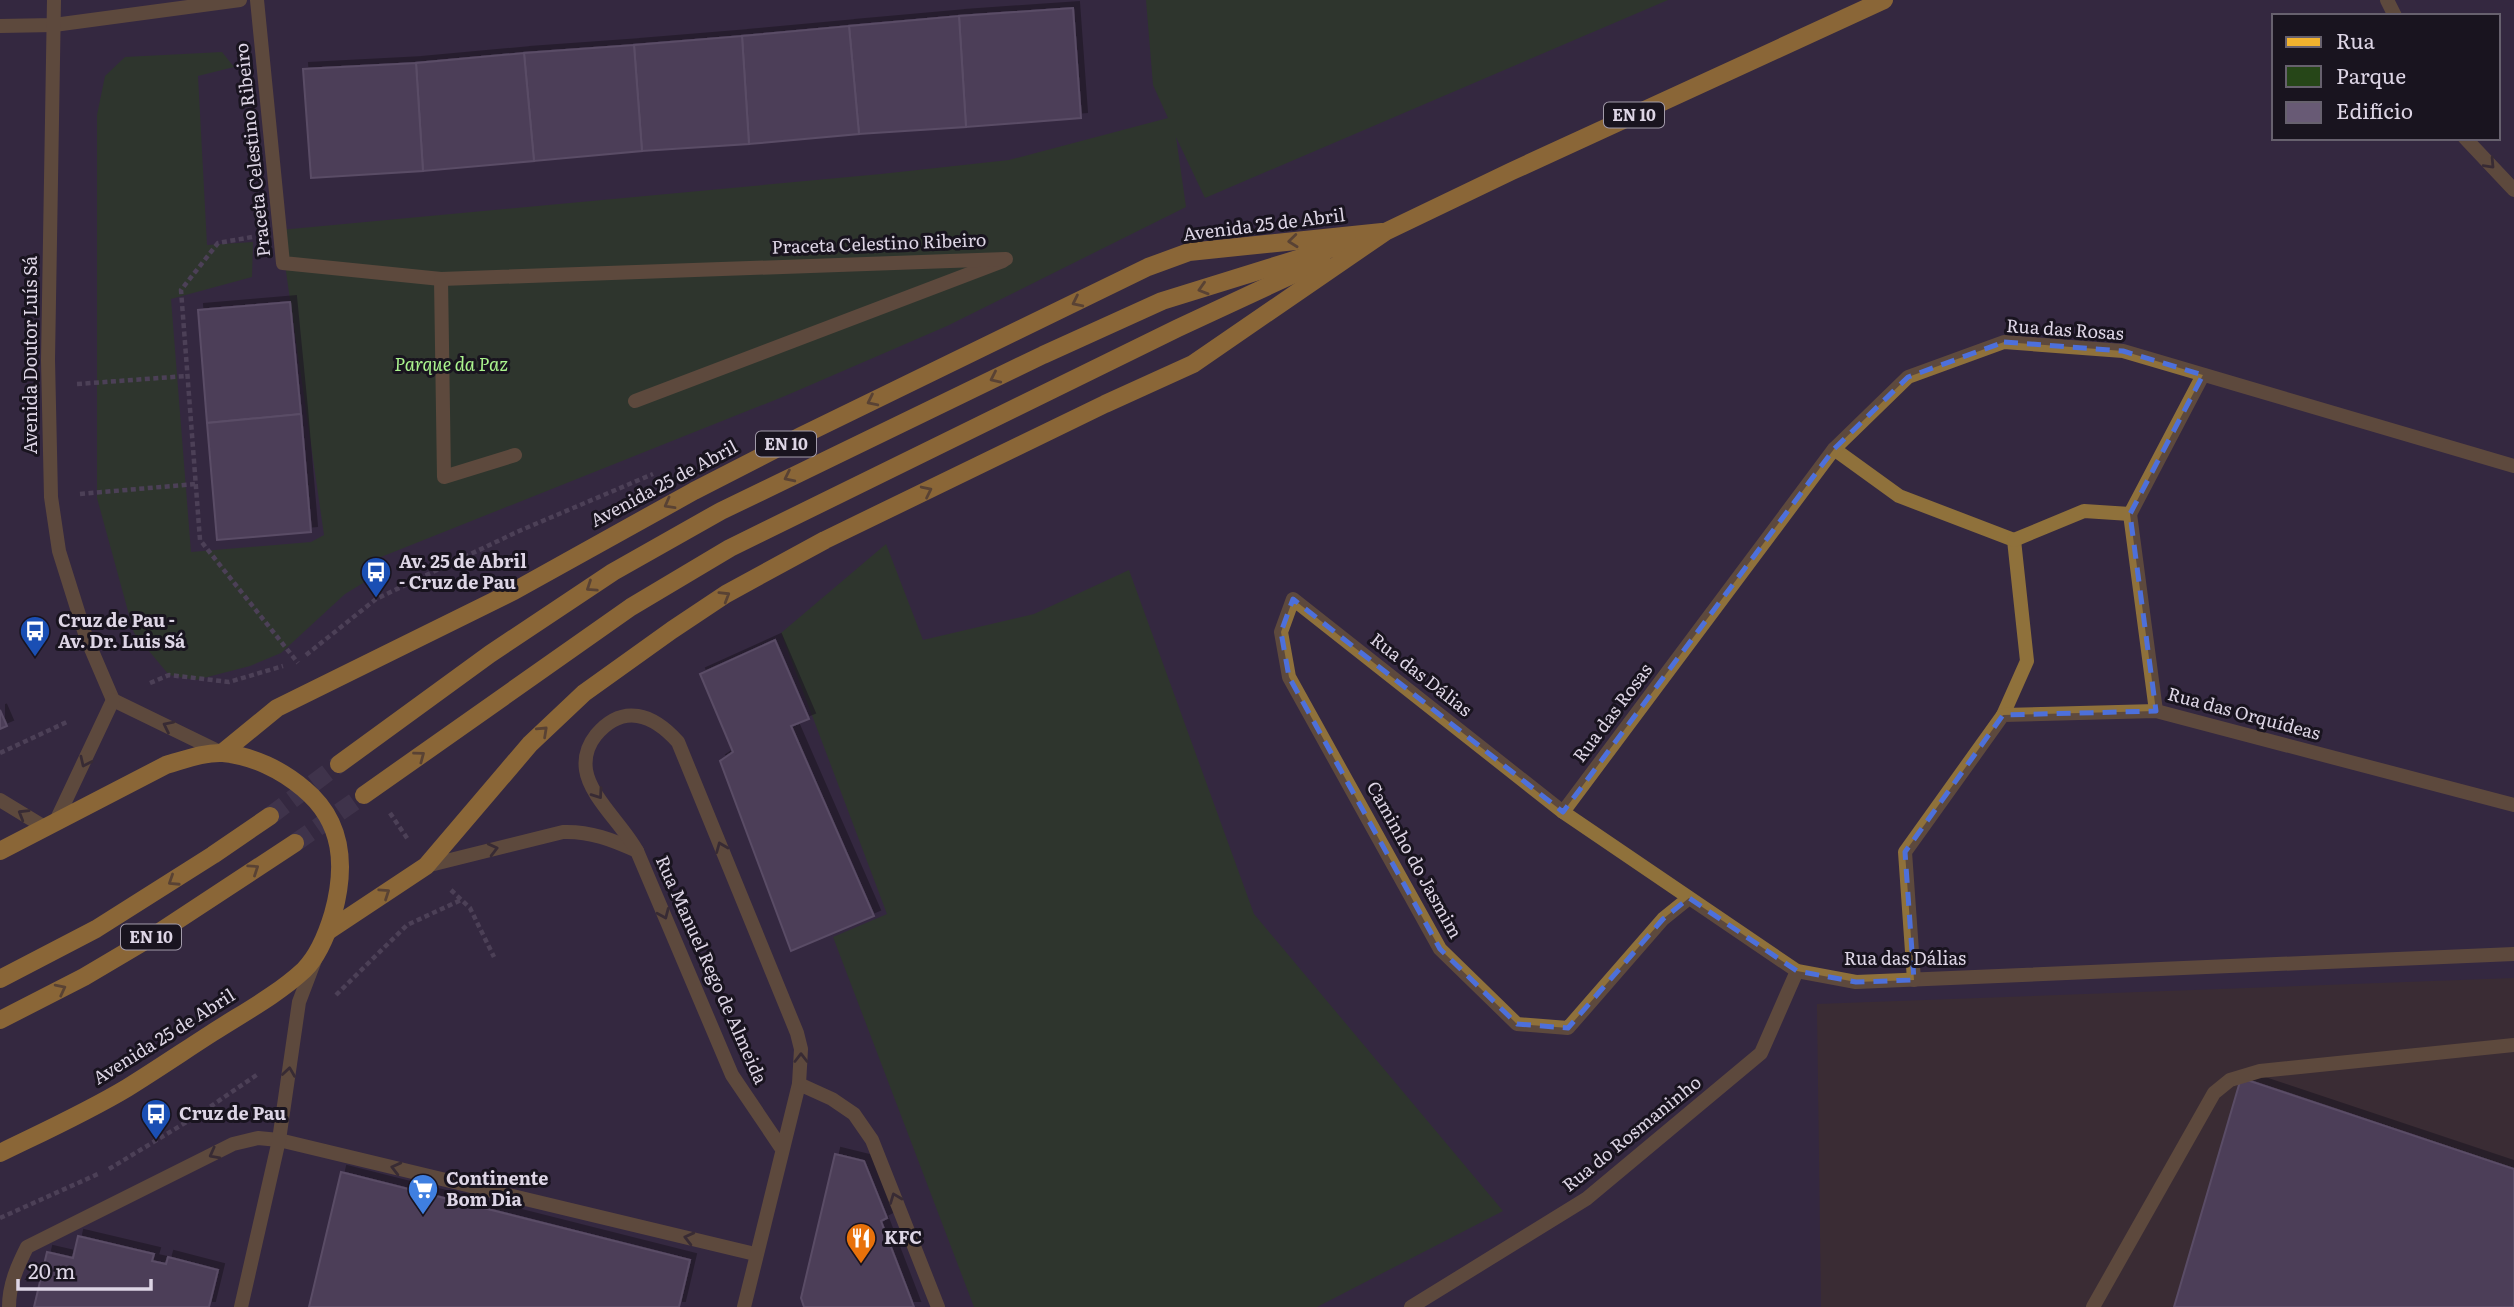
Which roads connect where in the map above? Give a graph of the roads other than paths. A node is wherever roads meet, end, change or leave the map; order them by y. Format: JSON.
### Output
{"nodes":[{"id":1,"x":54,"y":0,"type":"edge"},
{"id":2,"x":240,"y":0,"type":"edge"},
{"id":3,"x":257,"y":0,"type":"edge"},
{"id":4,"x":1884,"y":0,"type":"edge"},
{"id":5,"x":54,"y":25,"type":"junction"},
{"id":6,"x":0,"y":26,"type":"edge"},
{"id":7,"x":2467,"y":140,"type":"edge"},
{"id":8,"x":2514,"y":190,"type":"edge"},
{"id":9,"x":1385,"y":232,"type":"junction"},
{"id":10,"x":441,"y":279,"type":"junction"},
{"id":11,"x":2203,"y":375,"type":"junction"},
{"id":12,"x":635,"y":401,"type":"dead end"},
{"id":13,"x":1834,"y":449,"type":"junction"},
{"id":14,"x":515,"y":456,"type":"dead end"},
{"id":15,"x":2514,"y":466,"type":"edge"},
{"id":16,"x":2130,"y":514,"type":"junction"},
{"id":17,"x":2014,"y":540,"type":"junction"},
{"id":18,"x":1293,"y":599,"type":"joint"},
{"id":19,"x":113,"y":700,"type":"junction"},
{"id":20,"x":2156,"y":711,"type":"junction"},
{"id":21,"x":2003,"y":715,"type":"junction"},
{"id":22,"x":222,"y":753,"type":"junction"},
{"id":23,"x":339,"y":764,"type":"tunnel mouth"},
{"id":24,"x":364,"y":795,"type":"tunnel mouth"},
{"id":25,"x":0,"y":800,"type":"edge"},
{"id":26,"x":2514,"y":806,"type":"edge"},
{"id":27,"x":1563,"y":812,"type":"junction"},
{"id":28,"x":270,"y":816,"type":"tunnel mouth"},
{"id":29,"x":50,"y":825,"type":"junction"},
{"id":30,"x":295,"y":843,"type":"tunnel mouth"},
{"id":31,"x":0,"y":851,"type":"edge"},
{"id":32,"x":637,"y":851,"type":"junction"},
{"id":33,"x":426,"y":866,"type":"junction"},
{"id":34,"x":1689,"y":898,"type":"junction"},
{"id":35,"x":328,"y":931,"type":"junction"},
{"id":36,"x":317,"y":953,"type":"junction"},
{"id":37,"x":2514,"y":954,"type":"edge"},
{"id":38,"x":1797,"y":971,"type":"junction"},
{"id":39,"x":0,"y":979,"type":"edge"},
{"id":40,"x":1914,"y":980,"type":"junction"},
{"id":41,"x":0,"y":1020,"type":"edge"},
{"id":42,"x":2514,"y":1045,"type":"edge"},
{"id":43,"x":799,"y":1084,"type":"junction"},
{"id":44,"x":279,"y":1140,"type":"junction"},
{"id":45,"x":782,"y":1149,"type":"junction"},
{"id":46,"x":0,"y":1153,"type":"edge"},
{"id":47,"x":755,"y":1254,"type":"junction"},
{"id":48,"x":9,"y":1307,"type":"edge"},
{"id":49,"x":241,"y":1307,"type":"edge"},
{"id":50,"x":744,"y":1307,"type":"edge"},
{"id":51,"x":938,"y":1307,"type":"edge"},
{"id":52,"x":1411,"y":1307,"type":"edge"},
{"id":53,"x":2093,"y":1307,"type":"edge"}],
"edges":[{"from":1,"to":5,"type":"street","name":"Avenida Doutor Luís Sá"},
{"from":2,"to":5,"type":"street"},
{"from":3,"to":10,"type":"street","name":"Praceta Celestino Ribeiro"},
{"from":4,"to":9,"type":"main road","name":"Avenida 25 de Abril","number":"EN 10"},
{"from":5,"to":6,"type":"street"},
{"from":5,"to":19,"type":"street","name":"Avenida Doutor Luís Sá"},
{"from":7,"to":8,"type":"street","one_way":true},
{"from":9,"to":22,"type":"main road","name":"Avenida 25 de Abril","number":"EN 10","one_way":true},
{"from":9,"to":23,"type":"main road","number":"EN 10","one_way":true},
{"from":24,"to":9,"type":"main road","number":"EN 10","one_way":true},
{"from":33,"to":9,"type":"main road","name":"Avenida 25 de Abril","number":"EN 10","one_way":true},
{"from":10,"to":12,"type":"street","name":"Praceta Celestino Ribeiro"},
{"from":10,"to":14,"type":"street"},
{"from":11,"to":13,"type":"street","name":"Rua das Rosas"},
{"from":11,"to":15,"type":"street","name":"Rua das Rosas"},
{"from":11,"to":16,"type":"street"},
{"from":13,"to":17,"type":"street"},
{"from":13,"to":27,"type":"street","name":"Rua das Rosas"},
{"from":16,"to":17,"type":"street"},
{"from":16,"to":20,"type":"street"},
{"from":17,"to":21,"type":"street"},
{"from":18,"to":27,"type":"street","name":"Rua das Dálias"},
{"from":18,"to":34,"type":"street","name":"Caminho do Jasmim"},
{"from":22,"to":19,"type":"street","number":"EN 10","one_way":true},
{"from":19,"to":29,"type":"street","one_way":true},
{"from":20,"to":21,"type":"street","name":"Rua das Orquídeas"},
{"from":20,"to":26,"type":"street","name":"Rua das Orquídeas"},
{"from":21,"to":40,"type":"street"},
{"from":22,"to":29,"type":"main road","name":"Avenida 25 de Abril","number":"EN 10"},
{"from":22,"to":35,"type":"main road","name":"Avenida 25 de Abril","number":"EN 10"},
{"from":29,"to":25,"type":"street","one_way":true},
{"from":27,"to":34,"type":"street","name":"Rua das Dálias"},
{"from":28,"to":39,"type":"main road","number":"EN 10","one_way":true},
{"from":29,"to":31,"type":"main road","name":"Avenida 25 de Abril","number":"EN 10"},
{"from":41,"to":30,"type":"main road","number":"EN 10","one_way":true},
{"from":33,"to":32,"type":"street","name":"Rua Manuel Rego de Almeida","one_way":true},
{"from":43,"to":32,"type":"street","one_way":true},
{"from":32,"to":45,"type":"street","name":"Rua Manuel Rego de Almeida","one_way":true},
{"from":35,"to":33,"type":"main road","name":"Avenida 25 de Abril","number":"EN 10","one_way":true},
{"from":34,"to":38,"type":"street","name":"Rua das Dálias"},
{"from":35,"to":36,"type":"main road","name":"Avenida 25 de Abril","number":"EN 10"},
{"from":44,"to":36,"type":"street","one_way":true},
{"from":36,"to":46,"type":"main road","name":"Avenida 25 de Abril","number":"EN 10"},
{"from":37,"to":40,"type":"street","name":"Rua das Dálias"},
{"from":38,"to":40,"type":"street","name":"Rua das Dálias"},
{"from":38,"to":52,"type":"street","name":"Rua do Rosmaninho"},
{"from":42,"to":53,"type":"street"},
{"from":43,"to":45,"type":"street"},
{"from":51,"to":43,"type":"street","one_way":true},
{"from":47,"to":44,"type":"street","one_way":true},
{"from":44,"to":48,"type":"street","one_way":true},
{"from":44,"to":49,"type":"street"},
{"from":45,"to":47,"type":"street"},
{"from":47,"to":50,"type":"street"}]}
